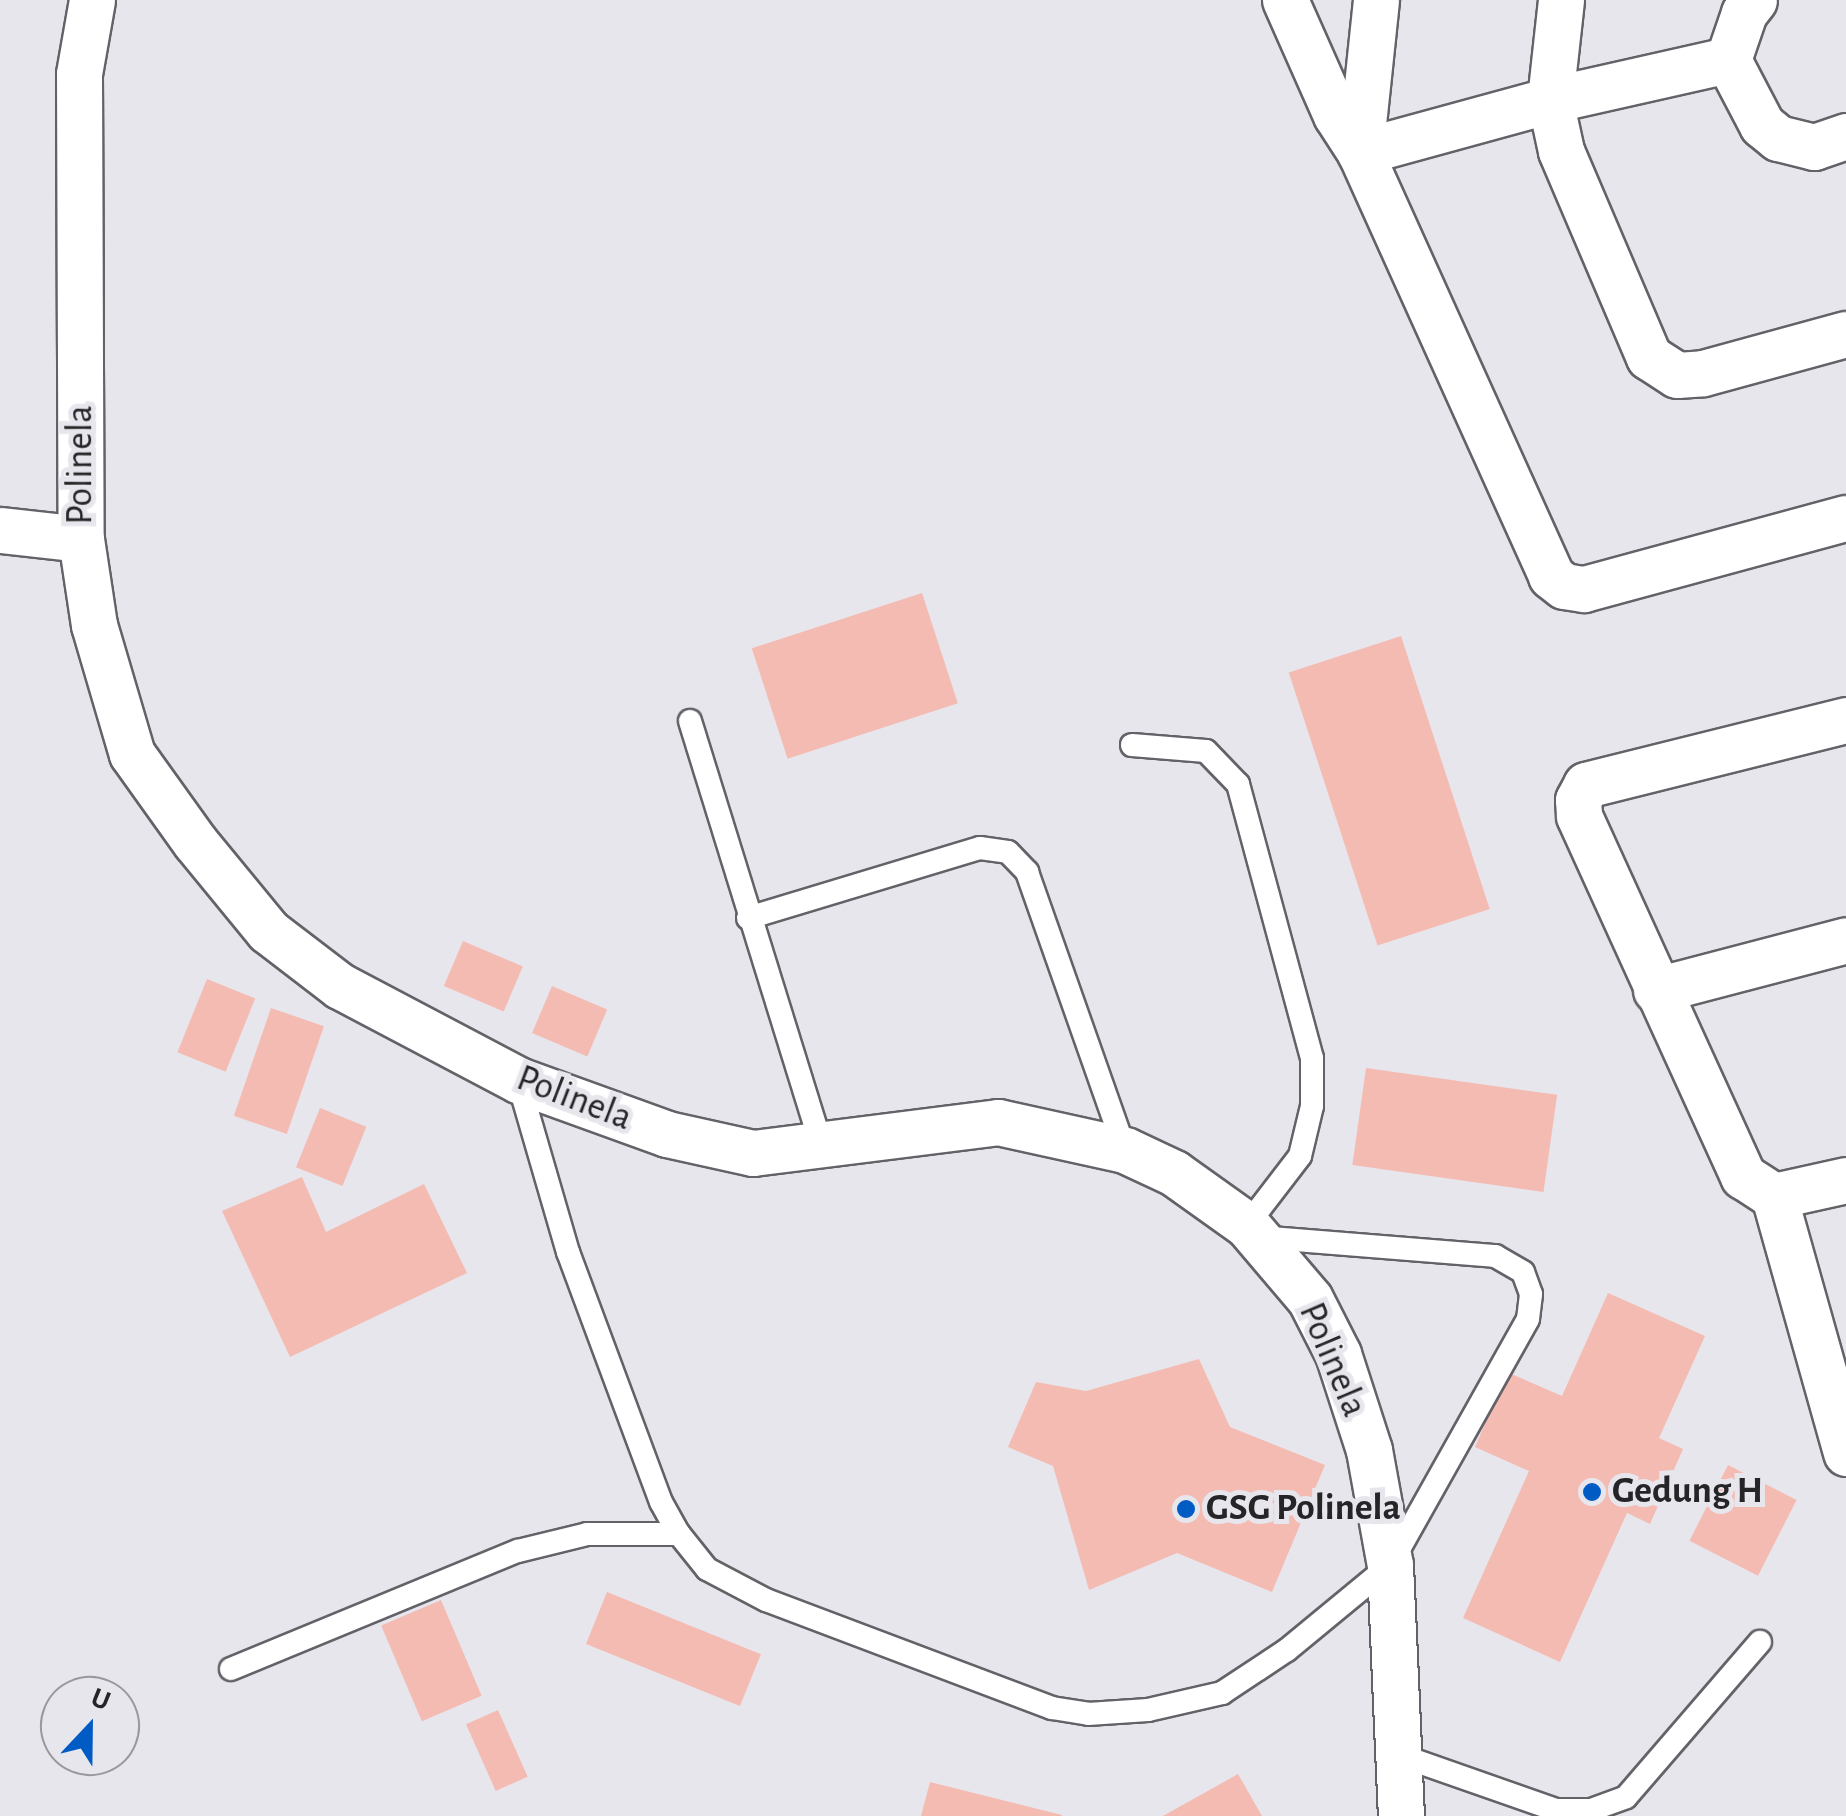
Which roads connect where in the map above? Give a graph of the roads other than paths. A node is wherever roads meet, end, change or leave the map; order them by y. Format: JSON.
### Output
{"nodes":[{"id":1,"x":92,"y":0,"type":"edge"},
{"id":2,"x":1285,"y":0,"type":"edge"},
{"id":3,"x":1376,"y":0,"type":"edge"},
{"id":4,"x":1561,"y":0,"type":"edge"},
{"id":5,"x":1754,"y":0,"type":"edge"},
{"id":6,"x":1728,"y":60,"type":"junction"},
{"id":7,"x":1550,"y":100,"type":"junction"},
{"id":8,"x":1846,"y":136,"type":"edge"},
{"id":9,"x":1360,"y":152,"type":"junction"},
{"id":10,"x":1846,"y":334,"type":"edge"},
{"id":11,"x":1846,"y":518,"type":"edge"},
{"id":12,"x":0,"y":530,"type":"edge"},
{"id":13,"x":81,"y":538,"type":"junction"},
{"id":14,"x":1846,"y":720,"type":"edge"},
{"id":15,"x":690,"y":721,"type":"dead end"},
{"id":16,"x":1132,"y":744,"type":"dead end"},
{"id":17,"x":748,"y":918,"type":"junction"},
{"id":18,"x":1846,"y":940,"type":"edge"},
{"id":19,"x":1656,"y":990,"type":"junction"},
{"id":20,"x":518,"y":1080,"type":"junction"},
{"id":21,"x":822,"y":1147,"type":"junction"},
{"id":22,"x":1125,"y":1150,"type":"junction"},
{"id":23,"x":1846,"y":1180,"type":"edge"},
{"id":24,"x":1774,"y":1196,"type":"junction"},
{"id":25,"x":1252,"y":1231,"type":"junction"},
{"id":26,"x":1846,"y":1452,"type":"edge"},
{"id":27,"x":678,"y":1534,"type":"junction"},
{"id":28,"x":1390,"y":1566,"type":"junction"},
{"id":29,"x":1760,"y":1642,"type":"dead end"},
{"id":30,"x":231,"y":1669,"type":"dead end"},
{"id":31,"x":1400,"y":1755,"type":"junction"},
{"id":32,"x":1401,"y":1816,"type":"edge"}],
"edges":[{"from":1,"to":13,"type":"street","name":"Polinela"},
{"from":2,"to":9,"type":"street"},
{"from":3,"to":9,"type":"street"},
{"from":4,"to":7,"type":"street"},
{"from":5,"to":6,"type":"street"},
{"from":6,"to":7,"type":"street"},
{"from":6,"to":8,"type":"street"},
{"from":7,"to":9,"type":"street"},
{"from":7,"to":10,"type":"street"},
{"from":9,"to":11,"type":"street"},
{"from":12,"to":13,"type":"street"},
{"from":13,"to":20,"type":"street","name":"Polinela"},
{"from":14,"to":19,"type":"street"},
{"from":15,"to":17,"type":"lane"},
{"from":16,"to":25,"type":"lane"},
{"from":17,"to":21,"type":"lane"},
{"from":17,"to":22,"type":"lane"},
{"from":18,"to":19,"type":"street"},
{"from":19,"to":24,"type":"street"},
{"from":20,"to":21,"type":"street","name":"Polinela"},
{"from":20,"to":27,"type":"lane"},
{"from":21,"to":22,"type":"street","name":"Polinela"},
{"from":22,"to":25,"type":"street","name":"Polinela"},
{"from":23,"to":24,"type":"street"},
{"from":24,"to":26,"type":"street"},
{"from":25,"to":28,"type":"street","name":"Polinela"},
{"from":25,"to":28,"type":"lane"},
{"from":27,"to":28,"type":"lane"},
{"from":27,"to":30,"type":"lane"},
{"from":28,"to":31,"type":"street","name":"Polinela"},
{"from":29,"to":31,"type":"lane"},
{"from":31,"to":32,"type":"street","name":"Polinela"}]}
